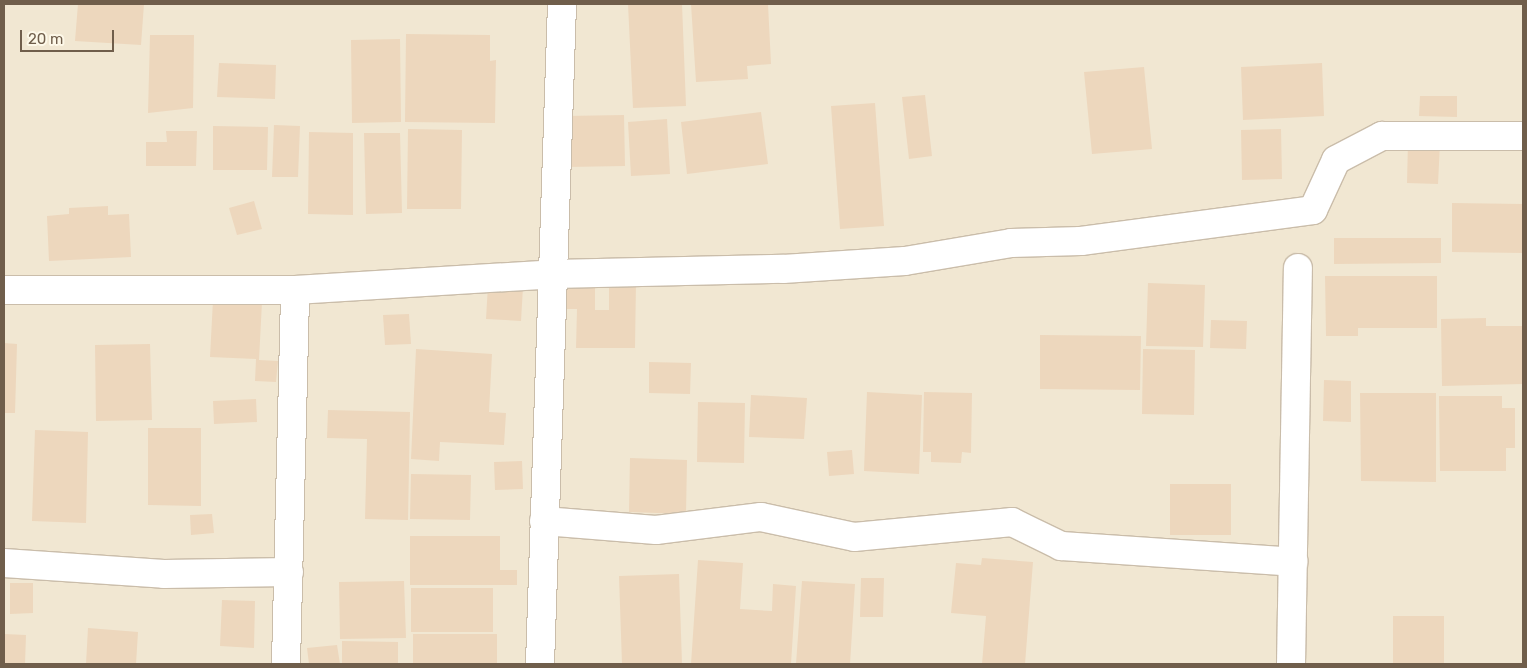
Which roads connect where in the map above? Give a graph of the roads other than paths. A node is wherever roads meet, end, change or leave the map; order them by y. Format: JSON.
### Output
{"nodes":[{"id":1,"x":562,"y":4,"type":"edge"},
{"id":2,"x":1523,"y":136,"type":"edge"},
{"id":3,"x":1298,"y":268,"type":"dead end"},
{"id":4,"x":554,"y":274,"type":"junction"},
{"id":5,"x":4,"y":290,"type":"edge"},
{"id":6,"x":295,"y":290,"type":"junction"},
{"id":7,"x":544,"y":521,"type":"junction"},
{"id":8,"x":1293,"y":562,"type":"junction"},
{"id":9,"x":4,"y":563,"type":"edge"},
{"id":10,"x":288,"y":572,"type":"junction"},
{"id":11,"x":286,"y":664,"type":"edge"},
{"id":12,"x":540,"y":664,"type":"edge"},
{"id":13,"x":1291,"y":664,"type":"edge"}],
"edges":[{"from":1,"to":4,"type":"street"},
{"from":2,"to":4,"type":"street"},
{"from":3,"to":8,"type":"street"},
{"from":4,"to":6,"type":"street"},
{"from":4,"to":7,"type":"street"},
{"from":5,"to":6,"type":"street"},
{"from":6,"to":10,"type":"street"},
{"from":7,"to":8,"type":"street"},
{"from":7,"to":12,"type":"street"},
{"from":8,"to":13,"type":"street"},
{"from":9,"to":10,"type":"street"},
{"from":10,"to":11,"type":"street"}]}
